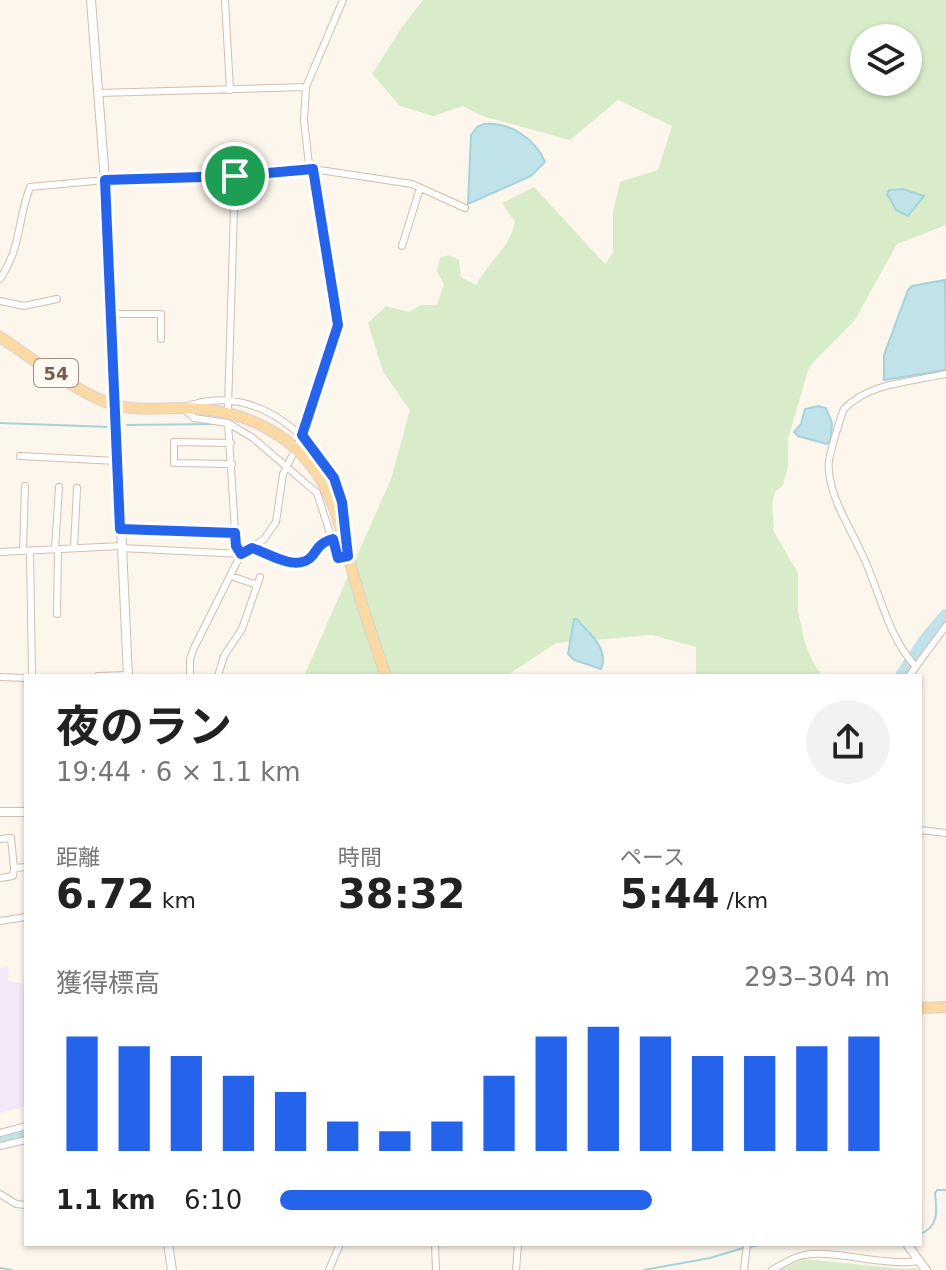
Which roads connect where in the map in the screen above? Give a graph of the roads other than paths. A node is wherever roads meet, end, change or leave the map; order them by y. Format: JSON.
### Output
{"nodes":[{"id":1,"x":91,"y":0,"type":"edge"},
{"id":2,"x":225,"y":0,"type":"edge"},
{"id":3,"x":343,"y":0,"type":"edge"},
{"id":4,"x":306,"y":87,"type":"junction"},
{"id":5,"x":230,"y":90,"type":"junction"},
{"id":6,"x":99,"y":93,"type":"junction"},
{"id":7,"x":313,"y":169,"type":"junction"},
{"id":8,"x":235,"y":176,"type":"junction"},
{"id":9,"x":105,"y":180,"type":"junction"},
{"id":10,"x":420,"y":188,"type":"junction"},
{"id":11,"x":465,"y":208,"type":"dead end"},
{"id":12,"x":402,"y":246,"type":"dead end"},
{"id":13,"x":0,"y":279,"type":"edge"},
{"id":14,"x":57,"y":299,"type":"dead end"},
{"id":15,"x":0,"y":301,"type":"edge"},
{"id":16,"x":111,"y":314,"type":"junction"},
{"id":17,"x":0,"y":337,"type":"edge"},
{"id":18,"x":161,"y":339,"type":"dead end"},
{"id":19,"x":946,"y":374,"type":"edge"},
{"id":20,"x":228,"y":404,"type":"junction"},
{"id":21,"x":115,"y":405,"type":"junction"},
{"id":22,"x":183,"y":408,"type":"junction"},
{"id":23,"x":228,"y":421,"type":"junction"},
{"id":24,"x":302,"y":435,"type":"junction"},
{"id":25,"x":231,"y":443,"type":"junction"},
{"id":26,"x":298,"y":444,"type":"dead end"},
{"id":27,"x":20,"y":456,"type":"dead end"},
{"id":28,"x":292,"y":456,"type":"dead end"},
{"id":29,"x":117,"y":461,"type":"junction"},
{"id":30,"x":232,"y":464,"type":"junction"},
{"id":31,"x":287,"y":465,"type":"junction"},
{"id":32,"x":25,"y":486,"type":"dead end"},
{"id":33,"x":59,"y":487,"type":"dead end"},
{"id":34,"x":77,"y":488,"type":"dead end"},
{"id":35,"x":120,"y":529,"type":"junction"},
{"id":36,"x":235,"y":533,"type":"junction"},
{"id":37,"x":333,"y":539,"type":"junction"},
{"id":38,"x":121,"y":547,"type":"junction"},
{"id":39,"x":74,"y":548,"type":"junction"},
{"id":40,"x":252,"y":548,"type":"junction"},
{"id":41,"x":57,"y":549,"type":"junction"},
{"id":42,"x":27,"y":551,"type":"junction"},
{"id":43,"x":346,"y":551,"type":"junction"},
{"id":44,"x":0,"y":552,"type":"edge"},
{"id":45,"x":241,"y":554,"type":"junction"},
{"id":46,"x":231,"y":576,"type":"junction"},
{"id":47,"x":260,"y":577,"type":"dead end"},
{"id":48,"x":257,"y":585,"type":"junction"},
{"id":49,"x":57,"y":614,"type":"dead end"},
{"id":50,"x":946,"y":626,"type":"edge"},
{"id":51,"x":916,"y":667,"type":"junction"},
{"id":52,"x":32,"y":674,"type":"edge"},
{"id":53,"x":128,"y":674,"type":"edge"},
{"id":54,"x":190,"y":674,"type":"edge"},
{"id":55,"x":219,"y":674,"type":"edge"},
{"id":56,"x":385,"y":674,"type":"edge"},
{"id":57,"x":911,"y":674,"type":"edge"},
{"id":58,"x":0,"y":677,"type":"edge"},
{"id":59,"x":24,"y":678,"type":"edge"},
{"id":60,"x":0,"y":812,"type":"edge"},
{"id":61,"x":24,"y":812,"type":"edge"},
{"id":62,"x":922,"y":830,"type":"edge"},
{"id":63,"x":946,"y":833,"type":"edge"},
{"id":64,"x":0,"y":839,"type":"edge"},
{"id":65,"x":24,"y":867,"type":"edge"},
{"id":66,"x":14,"y":868,"type":"junction"},
{"id":67,"x":0,"y":878,"type":"edge"},
{"id":68,"x":24,"y":917,"type":"edge"},
{"id":69,"x":0,"y":921,"type":"edge"},
{"id":70,"x":946,"y":1007,"type":"edge"},
{"id":71,"x":922,"y":1008,"type":"edge"},
{"id":72,"x":24,"y":1127,"type":"edge"},
{"id":73,"x":0,"y":1133,"type":"edge"},
{"id":74,"x":24,"y":1140,"type":"edge"},
{"id":75,"x":0,"y":1146,"type":"edge"},
{"id":76,"x":0,"y":1194,"type":"edge"},
{"id":77,"x":24,"y":1205,"type":"edge"},
{"id":78,"x":168,"y":1246,"type":"edge"},
{"id":79,"x":339,"y":1246,"type":"edge"},
{"id":80,"x":435,"y":1246,"type":"edge"},
{"id":81,"x":518,"y":1246,"type":"edge"},
{"id":82,"x":747,"y":1246,"type":"edge"},
{"id":83,"x":908,"y":1246,"type":"edge"},
{"id":84,"x":918,"y":1261,"type":"junction"},
{"id":85,"x":172,"y":1270,"type":"edge"},
{"id":86,"x":329,"y":1270,"type":"edge"},
{"id":87,"x":436,"y":1270,"type":"edge"},
{"id":88,"x":516,"y":1270,"type":"edge"},
{"id":89,"x":744,"y":1270,"type":"edge"},
{"id":90,"x":772,"y":1270,"type":"edge"},
{"id":91,"x":926,"y":1270,"type":"edge"}],
"edges":[{"from":1,"to":6,"type":"street"},
{"from":2,"to":5,"type":"street"},
{"from":3,"to":4,"type":"street"},
{"from":4,"to":5,"type":"street"},
{"from":4,"to":7,"type":"street"},
{"from":5,"to":6,"type":"street"},
{"from":6,"to":9,"type":"street"},
{"from":7,"to":8,"type":"street"},
{"from":7,"to":10,"type":"street"},
{"from":7,"to":24,"type":"street"},
{"from":8,"to":9,"type":"street"},
{"from":8,"to":20,"type":"street"},
{"from":9,"to":13,"type":"street"},
{"from":9,"to":16,"type":"street"},
{"from":10,"to":11,"type":"street"},
{"from":10,"to":12,"type":"street"},
{"from":14,"to":15,"type":"street"},
{"from":16,"to":18,"type":"street"},
{"from":16,"to":21,"type":"street"},
{"from":17,"to":21,"type":"main road","number":"54"},
{"from":19,"to":51,"type":"street"},
{"from":20,"to":22,"type":"street"},
{"from":20,"to":24,"type":"street"},
{"from":21,"to":22,"type":"main road","number":"54"},
{"from":21,"to":29,"type":"street"},
{"from":22,"to":23,"type":"street"},
{"from":22,"to":43,"type":"main road","number":"54"},
{"from":23,"to":25,"type":"street"},
{"from":23,"to":31,"type":"street"},
{"from":24,"to":26,"type":"street"},
{"from":24,"to":43,"type":"street"},
{"from":25,"to":30,"type":"street"},
{"from":25,"to":30,"type":"street"},
{"from":27,"to":29,"type":"street"},
{"from":28,"to":31,"type":"street"},
{"from":29,"to":35,"type":"street"},
{"from":30,"to":36,"type":"street"},
{"from":31,"to":37,"type":"street"},
{"from":31,"to":40,"type":"street"},
{"from":32,"to":42,"type":"street"},
{"from":33,"to":41,"type":"street"},
{"from":34,"to":39,"type":"street"},
{"from":35,"to":36,"type":"street"},
{"from":35,"to":38,"type":"street"},
{"from":36,"to":45,"type":"street"},
{"from":37,"to":40,"type":"street"},
{"from":37,"to":43,"type":"street"},
{"from":38,"to":39,"type":"street"},
{"from":38,"to":45,"type":"street"},
{"from":38,"to":53,"type":"street"},
{"from":39,"to":41,"type":"street"},
{"from":40,"to":45,"type":"street"},
{"from":41,"to":42,"type":"street"},
{"from":41,"to":49,"type":"street"},
{"from":42,"to":44,"type":"street"},
{"from":42,"to":52,"type":"street"},
{"from":43,"to":56,"type":"main road","number":"54"},
{"from":45,"to":46,"type":"street"},
{"from":46,"to":48,"type":"street"},
{"from":46,"to":54,"type":"street"},
{"from":47,"to":48,"type":"street"},
{"from":48,"to":55,"type":"street"},
{"from":50,"to":51,"type":"street"},
{"from":51,"to":57,"type":"street"},
{"from":58,"to":59,"type":"street"},
{"from":60,"to":61,"type":"street"},
{"from":62,"to":63,"type":"street"},
{"from":64,"to":66,"type":"street"},
{"from":65,"to":66,"type":"street"},
{"from":66,"to":67,"type":"street"},
{"from":68,"to":69,"type":"street"},
{"from":70,"to":71,"type":"main road"},
{"from":72,"to":73,"type":"street"},
{"from":74,"to":75,"type":"street"},
{"from":76,"to":77,"type":"street"},
{"from":78,"to":85,"type":"street"},
{"from":79,"to":86,"type":"street"},
{"from":80,"to":87,"type":"street"},
{"from":81,"to":88,"type":"street"},
{"from":82,"to":89,"type":"street"},
{"from":83,"to":84,"type":"street"},
{"from":84,"to":90,"type":"street"},
{"from":84,"to":91,"type":"street"}]}
